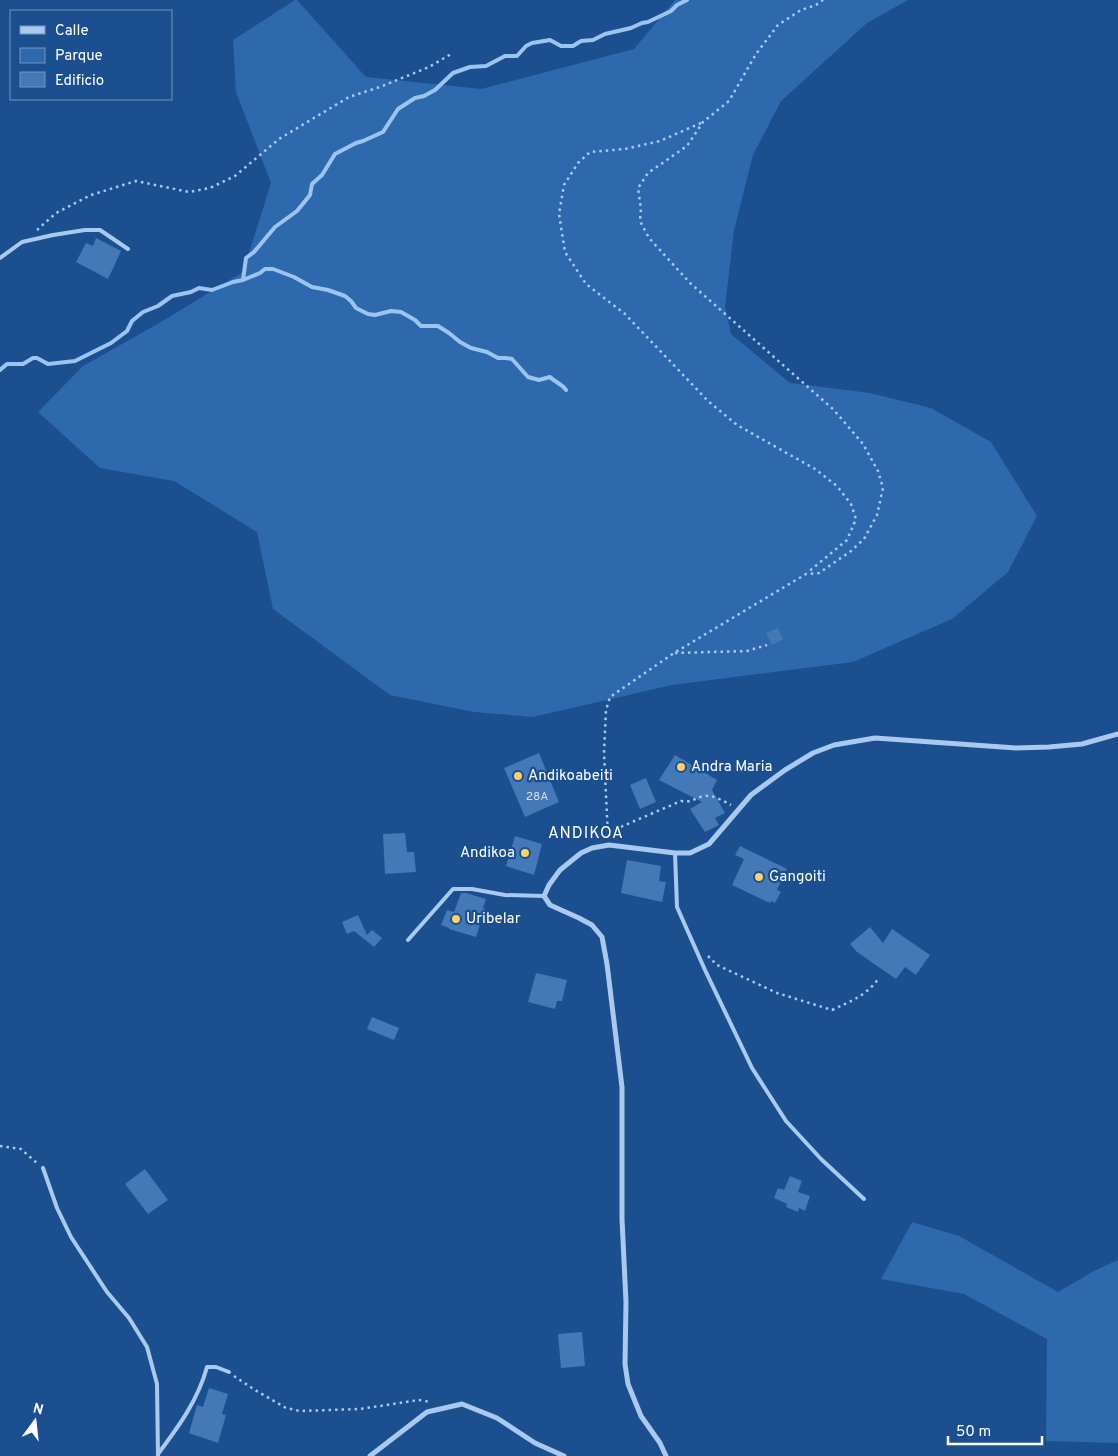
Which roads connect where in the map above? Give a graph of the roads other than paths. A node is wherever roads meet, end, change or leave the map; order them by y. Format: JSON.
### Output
{"nodes":[{"id":1,"x":128,"y":249,"type":"dead end"},
{"id":2,"x":0,"y":258,"type":"edge"},
{"id":3,"x":1118,"y":734,"type":"edge"},
{"id":4,"x":675,"y":853,"type":"junction"},
{"id":5,"x":544,"y":896,"type":"junction"},
{"id":6,"x":408,"y":940,"type":"dead end"},
{"id":7,"x":43,"y":1168,"type":"road end"},
{"id":8,"x":864,"y":1199,"type":"dead end"},
{"id":9,"x":229,"y":1372,"type":"road end"},
{"id":10,"x":158,"y":1455,"type":"edge"},
{"id":11,"x":370,"y":1456,"type":"edge"},
{"id":12,"x":564,"y":1456,"type":"edge"},
{"id":13,"x":666,"y":1456,"type":"edge"}],
"edges":[{"from":1,"to":2,"type":"lane"},
{"from":3,"to":4,"type":"street"},
{"from":4,"to":5,"type":"street"},
{"from":4,"to":8,"type":"lane"},
{"from":5,"to":6,"type":"lane"},
{"from":5,"to":13,"type":"street"},
{"from":7,"to":10,"type":"lane"},
{"from":9,"to":10,"type":"lane"},
{"from":11,"to":12,"type":"street"}]}
